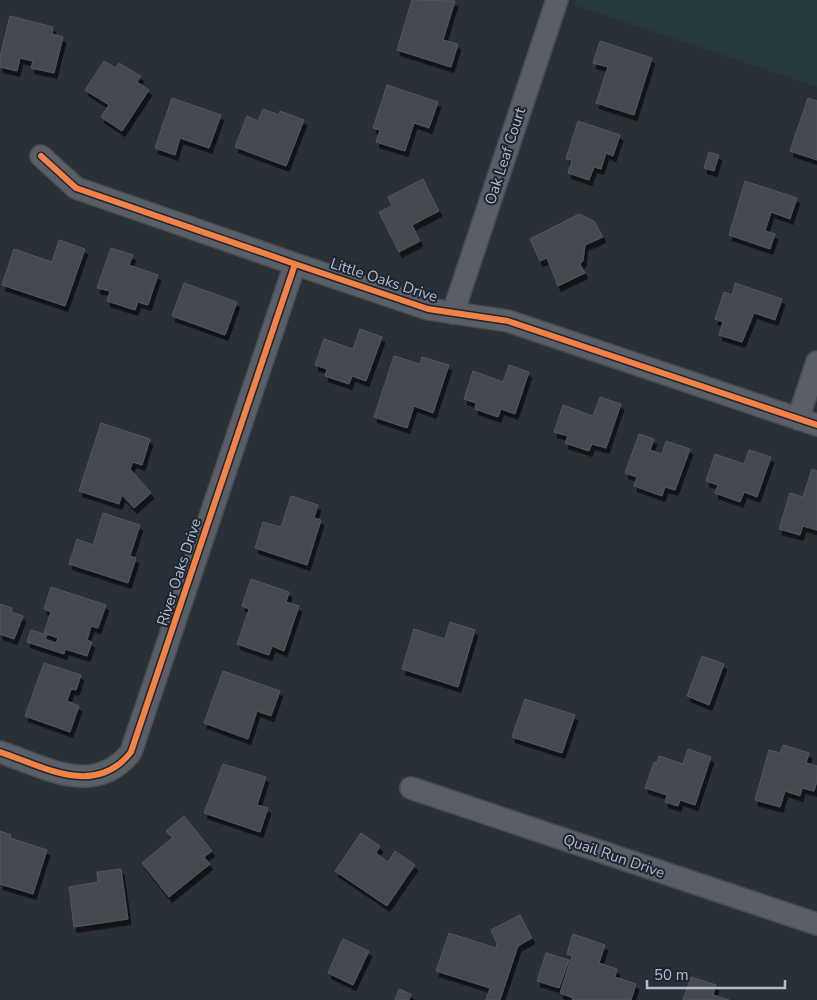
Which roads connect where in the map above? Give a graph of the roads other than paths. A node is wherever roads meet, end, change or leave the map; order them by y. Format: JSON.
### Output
{"nodes":[{"id":1,"x":557,"y":0,"type":"edge"},
{"id":2,"x":42,"y":156,"type":"dead end"},
{"id":3,"x":295,"y":264,"type":"junction"},
{"id":4,"x":453,"y":313,"type":"junction"},
{"id":5,"x":817,"y":362,"type":"edge"},
{"id":6,"x":808,"y":422,"type":"edge"},
{"id":7,"x":0,"y":752,"type":"edge"},
{"id":8,"x":411,"y":788,"type":"dead end"},
{"id":9,"x":817,"y":924,"type":"edge"}],
"edges":[{"from":1,"to":4,"type":"street","name":"Oak Leaf Court"},
{"from":2,"to":3,"type":"street","name":"Little Oaks Drive"},
{"from":3,"to":4,"type":"street","name":"Little Oaks Drive"},
{"from":3,"to":7,"type":"street","name":"River Oaks Drive"},
{"from":4,"to":6,"type":"street","name":"Little Oaks Drive"},
{"from":5,"to":6,"type":"street"},
{"from":8,"to":9,"type":"street","name":"Quail Run Drive"}]}
